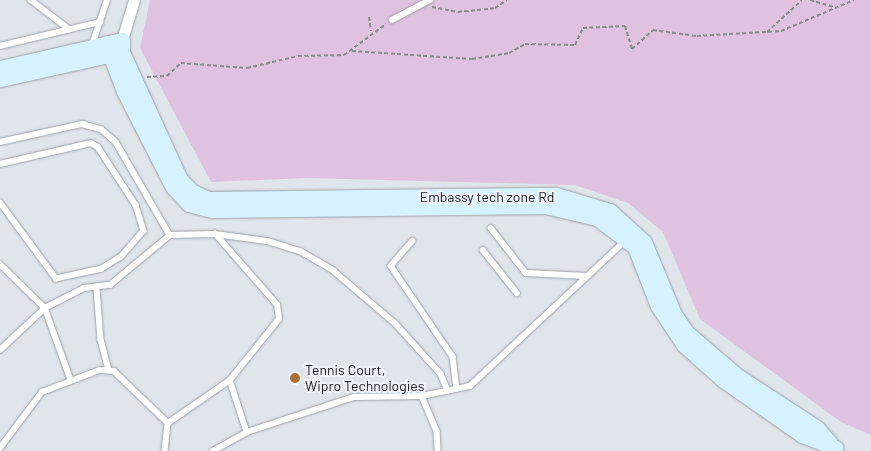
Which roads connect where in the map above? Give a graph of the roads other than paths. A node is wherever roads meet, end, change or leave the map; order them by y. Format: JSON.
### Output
{"nodes":[{"id":1,"x":31,"y":0,"type":"edge"},
{"id":2,"x":107,"y":0,"type":"edge"},
{"id":3,"x":134,"y":0,"type":"edge"},
{"id":4,"x":430,"y":0,"type":"edge"},
{"id":5,"x":392,"y":20,"type":"road end"},
{"id":6,"x":100,"y":22,"type":"junction"},
{"id":7,"x":69,"y":29,"type":"junction"},
{"id":8,"x":0,"y":46,"type":"edge"},
{"id":9,"x":110,"y":47,"type":"junction"},
{"id":10,"x":0,"y":68,"type":"edge"},
{"id":11,"x":0,"y":78,"type":"edge"},
{"id":12,"x":0,"y":142,"type":"edge"},
{"id":13,"x":0,"y":164,"type":"edge"},
{"id":14,"x":134,"y":177,"type":"junction"},
{"id":15,"x":122,"y":182,"type":"junction"},
{"id":16,"x":0,"y":203,"type":"edge"},
{"id":17,"x":491,"y":228,"type":"dead end"},
{"id":18,"x":215,"y":234,"type":"junction"},
{"id":19,"x":632,"y":234,"type":"junction"},
{"id":20,"x":170,"y":235,"type":"junction"},
{"id":21,"x":413,"y":241,"type":"dead end"},
{"id":22,"x":483,"y":250,"type":"dead end"},
{"id":23,"x":0,"y":264,"type":"edge"},
{"id":24,"x":586,"y":276,"type":"junction"},
{"id":25,"x":97,"y":289,"type":"junction"},
{"id":26,"x":518,"y":293,"type":"dead end"},
{"id":27,"x":45,"y":308,"type":"junction"},
{"id":28,"x":0,"y":350,"type":"edge"},
{"id":29,"x":110,"y":370,"type":"junction"},
{"id":30,"x":71,"y":380,"type":"junction"},
{"id":31,"x":230,"y":380,"type":"junction"},
{"id":32,"x":457,"y":389,"type":"junction"},
{"id":33,"x":448,"y":391,"type":"junction"},
{"id":34,"x":422,"y":396,"type":"junction"},
{"id":35,"x":168,"y":423,"type":"junction"},
{"id":36,"x":247,"y":432,"type":"junction"},
{"id":37,"x":0,"y":448,"type":"edge"},
{"id":38,"x":835,"y":448,"type":"edge"},
{"id":39,"x":166,"y":451,"type":"edge"},
{"id":40,"x":214,"y":451,"type":"edge"},
{"id":41,"x":438,"y":451,"type":"edge"}],
"edges":[{"from":1,"to":7,"type":"lane"},
{"from":2,"to":6,"type":"lane"},
{"from":3,"to":9,"type":"street"},
{"from":4,"to":5,"type":"lane"},
{"from":6,"to":7,"type":"lane"},
{"from":6,"to":9,"type":"lane"},
{"from":7,"to":8,"type":"lane"},
{"from":9,"to":10,"type":"street"},
{"from":9,"to":11,"type":"street"},
{"from":9,"to":19,"type":"street","name":"Embassy tech zone Rd"},
{"from":9,"to":19,"type":"street"},
{"from":12,"to":14,"type":"lane"},
{"from":13,"to":15,"type":"lane"},
{"from":14,"to":15,"type":"lane"},
{"from":14,"to":20,"type":"lane"},
{"from":15,"to":16,"type":"lane"},
{"from":17,"to":24,"type":"lane"},
{"from":18,"to":20,"type":"lane"},
{"from":18,"to":31,"type":"lane"},
{"from":18,"to":33,"type":"lane"},
{"from":19,"to":24,"type":"lane"},
{"from":19,"to":38,"type":"street","name":"Embassy tech zone Rd"},
{"from":20,"to":25,"type":"lane"},
{"from":21,"to":32,"type":"lane"},
{"from":22,"to":26,"type":"lane"},
{"from":23,"to":27,"type":"lane"},
{"from":24,"to":32,"type":"lane"},
{"from":25,"to":27,"type":"lane"},
{"from":25,"to":29,"type":"lane"},
{"from":27,"to":28,"type":"lane"},
{"from":27,"to":30,"type":"lane"},
{"from":29,"to":30,"type":"lane"},
{"from":29,"to":35,"type":"lane"},
{"from":30,"to":37,"type":"lane"},
{"from":31,"to":35,"type":"lane"},
{"from":31,"to":36,"type":"lane"},
{"from":32,"to":33,"type":"lane"},
{"from":33,"to":34,"type":"lane"},
{"from":34,"to":36,"type":"lane"},
{"from":34,"to":41,"type":"lane"},
{"from":35,"to":39,"type":"lane"},
{"from":36,"to":40,"type":"lane"}]}
